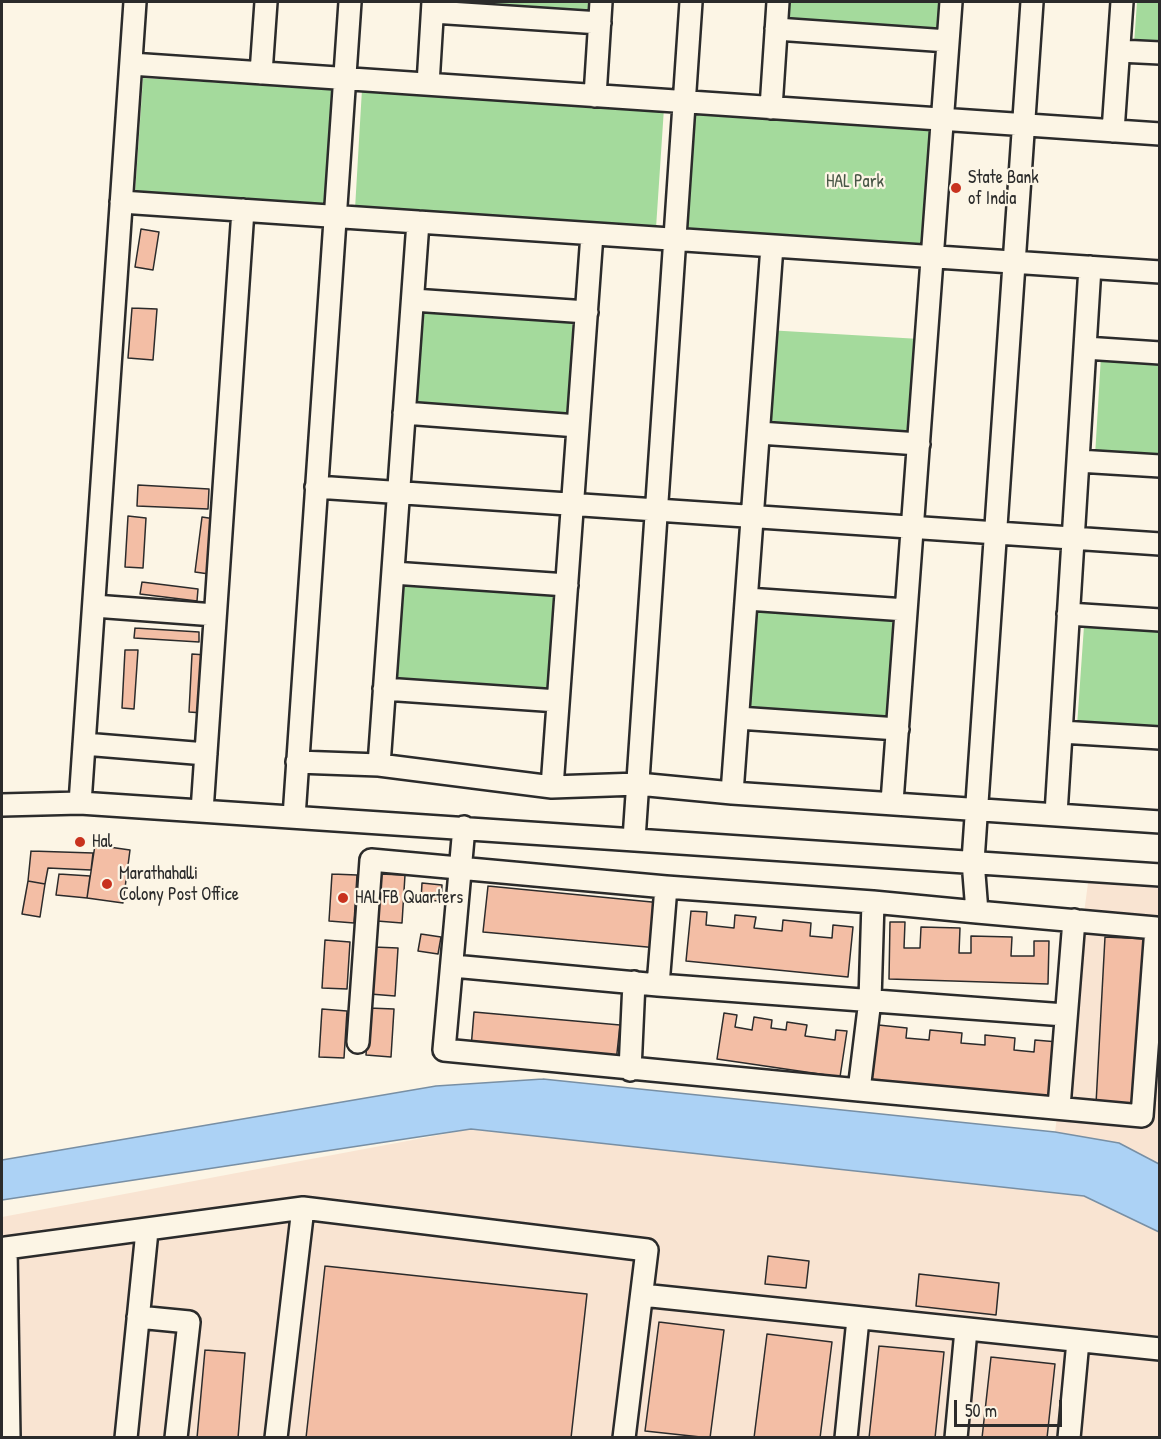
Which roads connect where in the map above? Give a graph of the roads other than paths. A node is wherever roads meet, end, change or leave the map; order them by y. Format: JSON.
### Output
{"nodes":[{"id":1,"x":135,"y":2,"type":"edge"},
{"id":2,"x":266,"y":2,"type":"edge"},
{"id":3,"x":350,"y":2,"type":"edge"},
{"id":4,"x":601,"y":2,"type":"edge"},
{"id":5,"x":691,"y":2,"type":"edge"},
{"id":6,"x":778,"y":2,"type":"edge"},
{"id":7,"x":951,"y":2,"type":"edge"},
{"id":8,"x":1032,"y":2,"type":"edge"},
{"id":9,"x":1122,"y":2,"type":"edge"},
{"id":10,"x":433,"y":7,"type":"edge"},
{"id":11,"x":600,"y":23,"type":"junction"},
{"id":12,"x":776,"y":29,"type":"junction"},
{"id":13,"x":948,"y":41,"type":"junction"},
{"id":14,"x":1119,"y":51,"type":"junction"},
{"id":15,"x":1160,"y":53,"type":"edge"},
{"id":16,"x":131,"y":64,"type":"junction"},
{"id":17,"x":261,"y":73,"type":"junction"},
{"id":18,"x":344,"y":79,"type":"junction"},
{"id":19,"x":428,"y":84,"type":"junction"},
{"id":20,"x":595,"y":96,"type":"junction"},
{"id":21,"x":684,"y":102,"type":"junction"},
{"id":22,"x":771,"y":108,"type":"junction"},
{"id":23,"x":942,"y":119,"type":"junction"},
{"id":24,"x":1023,"y":125,"type":"junction"},
{"id":25,"x":1113,"y":131,"type":"junction"},
{"id":26,"x":1160,"y":134,"type":"edge"},
{"id":27,"x":121,"y":202,"type":"junction"},
{"id":28,"x":243,"y":210,"type":"junction"},
{"id":29,"x":335,"y":216,"type":"junction"},
{"id":30,"x":418,"y":222,"type":"junction"},
{"id":31,"x":592,"y":234,"type":"junction"},
{"id":32,"x":675,"y":240,"type":"junction"},
{"id":33,"x":772,"y":246,"type":"junction"},
{"id":34,"x":932,"y":257,"type":"junction"},
{"id":35,"x":1014,"y":262,"type":"junction"},
{"id":36,"x":1090,"y":267,"type":"junction"},
{"id":37,"x":1160,"y":272,"type":"edge"},
{"id":38,"x":412,"y":300,"type":"junction"},
{"id":39,"x":587,"y":312,"type":"junction"},
{"id":40,"x":1084,"y":348,"type":"junction"},
{"id":41,"x":1160,"y":353,"type":"edge"},
{"id":42,"x":404,"y":413,"type":"junction"},
{"id":43,"x":578,"y":426,"type":"junction"},
{"id":44,"x":759,"y":433,"type":"junction"},
{"id":45,"x":919,"y":444,"type":"junction"},
{"id":46,"x":1078,"y":461,"type":"junction"},
{"id":47,"x":1160,"y":466,"type":"edge"},
{"id":48,"x":316,"y":487,"type":"junction"},
{"id":49,"x":399,"y":492,"type":"junction"},
{"id":50,"x":573,"y":504,"type":"junction"},
{"id":51,"x":657,"y":510,"type":"junction"},
{"id":52,"x":753,"y":516,"type":"junction"},
{"id":53,"x":913,"y":527,"type":"junction"},
{"id":54,"x":995,"y":533,"type":"junction"},
{"id":55,"x":1073,"y":538,"type":"junction"},
{"id":56,"x":1160,"y":544,"type":"edge"},
{"id":57,"x":393,"y":573,"type":"junction"},
{"id":58,"x":567,"y":585,"type":"junction"},
{"id":59,"x":747,"y":599,"type":"junction"},
{"id":60,"x":94,"y":606,"type":"junction"},
{"id":61,"x":906,"y":610,"type":"junction"},
{"id":62,"x":1068,"y":614,"type":"junction"},
{"id":63,"x":215,"y":615,"type":"junction"},
{"id":64,"x":1160,"y":620,"type":"edge"},
{"id":65,"x":384,"y":689,"type":"junction"},
{"id":66,"x":558,"y":701,"type":"junction"},
{"id":67,"x":738,"y":718,"type":"junction"},
{"id":68,"x":898,"y":729,"type":"junction"},
{"id":69,"x":1061,"y":732,"type":"junction"},
{"id":70,"x":1160,"y":738,"type":"edge"},
{"id":71,"x":84,"y":744,"type":"junction"},
{"id":72,"x":206,"y":754,"type":"junction"},
{"id":73,"x":297,"y":762,"type":"junction"},
{"id":74,"x":378,"y":765,"type":"junction"},
{"id":75,"x":638,"y":784,"type":"junction"},
{"id":76,"x":552,"y":787,"type":"junction"},
{"id":77,"x":732,"y":793,"type":"junction"},
{"id":78,"x":892,"y":802,"type":"junction"},
{"id":79,"x":80,"y":803,"type":"junction"},
{"id":80,"x":2,"y":805,"type":"edge"},
{"id":81,"x":976,"y":808,"type":"junction"},
{"id":82,"x":202,"y":811,"type":"junction"},
{"id":83,"x":1056,"y":814,"type":"junction"},
{"id":84,"x":294,"y":817,"type":"junction"},
{"id":85,"x":1160,"y":822,"type":"edge"},
{"id":86,"x":464,"y":827,"type":"junction"},
{"id":87,"x":634,"y":839,"type":"junction"},
{"id":88,"x":973,"y":861,"type":"junction"},
{"id":89,"x":461,"y":867,"type":"junction"},
{"id":90,"x":1160,"y":875,"type":"edge"},
{"id":91,"x":666,"y":887,"type":"junction"},
{"id":92,"x":873,"y":902,"type":"junction"},
{"id":93,"x":977,"y":912,"type":"junction"},
{"id":94,"x":1074,"y":920,"type":"junction"},
{"id":95,"x":453,"y":966,"type":"junction"},
{"id":96,"x":634,"y":982,"type":"junction"},
{"id":97,"x":658,"y":985,"type":"junction"},
{"id":98,"x":870,"y":1000,"type":"junction"},
{"id":99,"x":1065,"y":1015,"type":"junction"},
{"id":100,"x":358,"y":1042,"type":"dead end"},
{"id":101,"x":630,"y":1070,"type":"junction"},
{"id":102,"x":859,"y":1090,"type":"junction"},
{"id":103,"x":1059,"y":1107,"type":"junction"},
{"id":104,"x":303,"y":1208,"type":"junction"},
{"id":105,"x":147,"y":1231,"type":"junction"},
{"id":106,"x":642,"y":1295,"type":"junction"},
{"id":107,"x":138,"y":1317,"type":"junction"},
{"id":108,"x":858,"y":1319,"type":"junction"},
{"id":109,"x":966,"y":1330,"type":"junction"},
{"id":110,"x":1078,"y":1341,"type":"junction"},
{"id":111,"x":1160,"y":1349,"type":"edge"},
{"id":112,"x":9,"y":1437,"type":"edge"},
{"id":113,"x":126,"y":1437,"type":"edge"},
{"id":114,"x":176,"y":1437,"type":"edge"},
{"id":115,"x":276,"y":1437,"type":"edge"},
{"id":116,"x":624,"y":1437,"type":"edge"},
{"id":117,"x":846,"y":1437,"type":"edge"},
{"id":118,"x":956,"y":1437,"type":"edge"},
{"id":119,"x":1069,"y":1437,"type":"edge"}],
"edges":[{"from":1,"to":16,"type":"street"},
{"from":2,"to":17,"type":"street"},
{"from":3,"to":18,"type":"street"},
{"from":4,"to":11,"type":"street"},
{"from":5,"to":21,"type":"street"},
{"from":6,"to":12,"type":"street"},
{"from":7,"to":13,"type":"street"},
{"from":8,"to":24,"type":"street"},
{"from":9,"to":14,"type":"street"},
{"from":10,"to":11,"type":"street"},
{"from":10,"to":19,"type":"street"},
{"from":11,"to":20,"type":"street"},
{"from":12,"to":13,"type":"street"},
{"from":12,"to":22,"type":"street"},
{"from":13,"to":23,"type":"street"},
{"from":14,"to":15,"type":"street"},
{"from":14,"to":25,"type":"street"},
{"from":16,"to":17,"type":"street"},
{"from":16,"to":27,"type":"street"},
{"from":17,"to":18,"type":"street"},
{"from":18,"to":19,"type":"street"},
{"from":18,"to":29,"type":"street"},
{"from":19,"to":20,"type":"street"},
{"from":20,"to":21,"type":"street"},
{"from":21,"to":22,"type":"street"},
{"from":21,"to":32,"type":"street"},
{"from":22,"to":23,"type":"street"},
{"from":23,"to":24,"type":"street"},
{"from":23,"to":34,"type":"street"},
{"from":24,"to":25,"type":"street"},
{"from":24,"to":35,"type":"street"},
{"from":25,"to":26,"type":"street"},
{"from":27,"to":28,"type":"street"},
{"from":27,"to":60,"type":"street"},
{"from":28,"to":29,"type":"street"},
{"from":28,"to":63,"type":"street"},
{"from":29,"to":30,"type":"street"},
{"from":29,"to":48,"type":"street"},
{"from":30,"to":31,"type":"street"},
{"from":30,"to":38,"type":"street"},
{"from":31,"to":32,"type":"street"},
{"from":31,"to":39,"type":"street"},
{"from":32,"to":33,"type":"street"},
{"from":32,"to":51,"type":"street"},
{"from":33,"to":34,"type":"street"},
{"from":33,"to":44,"type":"street"},
{"from":34,"to":35,"type":"street"},
{"from":34,"to":45,"type":"street"},
{"from":35,"to":36,"type":"street"},
{"from":35,"to":54,"type":"street"},
{"from":36,"to":37,"type":"street"},
{"from":36,"to":40,"type":"street"},
{"from":38,"to":39,"type":"street"},
{"from":38,"to":42,"type":"street"},
{"from":39,"to":43,"type":"street"},
{"from":40,"to":41,"type":"street"},
{"from":40,"to":46,"type":"street"},
{"from":42,"to":43,"type":"street"},
{"from":42,"to":49,"type":"street"},
{"from":43,"to":50,"type":"street"},
{"from":44,"to":45,"type":"street"},
{"from":44,"to":52,"type":"street"},
{"from":45,"to":53,"type":"street"},
{"from":46,"to":47,"type":"street"},
{"from":46,"to":55,"type":"street"},
{"from":48,"to":49,"type":"street"},
{"from":48,"to":73,"type":"street"},
{"from":49,"to":50,"type":"street"},
{"from":49,"to":57,"type":"street"},
{"from":50,"to":51,"type":"street"},
{"from":50,"to":58,"type":"street"},
{"from":51,"to":52,"type":"street"},
{"from":51,"to":75,"type":"street"},
{"from":52,"to":53,"type":"street"},
{"from":52,"to":59,"type":"street"},
{"from":53,"to":54,"type":"street"},
{"from":53,"to":61,"type":"street"},
{"from":54,"to":55,"type":"street"},
{"from":54,"to":81,"type":"street"},
{"from":55,"to":56,"type":"street"},
{"from":55,"to":62,"type":"street"},
{"from":57,"to":58,"type":"street"},
{"from":57,"to":65,"type":"street"},
{"from":58,"to":66,"type":"street"},
{"from":59,"to":61,"type":"street"},
{"from":59,"to":67,"type":"street"},
{"from":60,"to":63,"type":"street"},
{"from":60,"to":71,"type":"street"},
{"from":61,"to":68,"type":"street"},
{"from":62,"to":64,"type":"street"},
{"from":62,"to":69,"type":"street"},
{"from":63,"to":72,"type":"street"},
{"from":65,"to":66,"type":"street"},
{"from":65,"to":74,"type":"street"},
{"from":66,"to":76,"type":"street"},
{"from":67,"to":68,"type":"street"},
{"from":67,"to":77,"type":"street"},
{"from":68,"to":78,"type":"street"},
{"from":69,"to":70,"type":"street"},
{"from":69,"to":83,"type":"street"},
{"from":71,"to":72,"type":"street"},
{"from":71,"to":79,"type":"street"},
{"from":72,"to":82,"type":"street"},
{"from":73,"to":74,"type":"street"},
{"from":73,"to":84,"type":"street"},
{"from":74,"to":76,"type":"street"},
{"from":75,"to":76,"type":"street"},
{"from":75,"to":77,"type":"street"},
{"from":75,"to":87,"type":"street"},
{"from":77,"to":78,"type":"street"},
{"from":78,"to":81,"type":"street"},
{"from":79,"to":80,"type":"street"},
{"from":79,"to":82,"type":"street"},
{"from":81,"to":83,"type":"street"},
{"from":81,"to":88,"type":"street"},
{"from":82,"to":84,"type":"street"},
{"from":83,"to":85,"type":"street"},
{"from":84,"to":86,"type":"street"},
{"from":86,"to":87,"type":"street"},
{"from":86,"to":89,"type":"street"},
{"from":87,"to":88,"type":"street"},
{"from":88,"to":90,"type":"street"},
{"from":88,"to":93,"type":"street"},
{"from":89,"to":91,"type":"street"},
{"from":89,"to":95,"type":"street"},
{"from":89,"to":100,"type":"street"},
{"from":91,"to":92,"type":"street"},
{"from":91,"to":97,"type":"street"},
{"from":92,"to":93,"type":"street"},
{"from":92,"to":98,"type":"street"},
{"from":93,"to":94,"type":"street"},
{"from":94,"to":99,"type":"street"},
{"from":94,"to":103,"type":"street"},
{"from":95,"to":96,"type":"street"},
{"from":95,"to":101,"type":"street"},
{"from":96,"to":97,"type":"street"},
{"from":96,"to":101,"type":"street"},
{"from":97,"to":98,"type":"street"},
{"from":98,"to":99,"type":"street"},
{"from":98,"to":102,"type":"street"},
{"from":99,"to":103,"type":"street"},
{"from":101,"to":102,"type":"street"},
{"from":102,"to":103,"type":"street"},
{"from":104,"to":105,"type":"street"},
{"from":104,"to":106,"type":"street"},
{"from":104,"to":115,"type":"street"},
{"from":105,"to":107,"type":"street"},
{"from":105,"to":112,"type":"street"},
{"from":106,"to":108,"type":"street"},
{"from":106,"to":116,"type":"street"},
{"from":107,"to":113,"type":"street"},
{"from":107,"to":114,"type":"street"},
{"from":108,"to":109,"type":"street"},
{"from":108,"to":117,"type":"street"},
{"from":109,"to":110,"type":"street"},
{"from":109,"to":118,"type":"street"},
{"from":110,"to":111,"type":"street"},
{"from":110,"to":119,"type":"street"}]}
